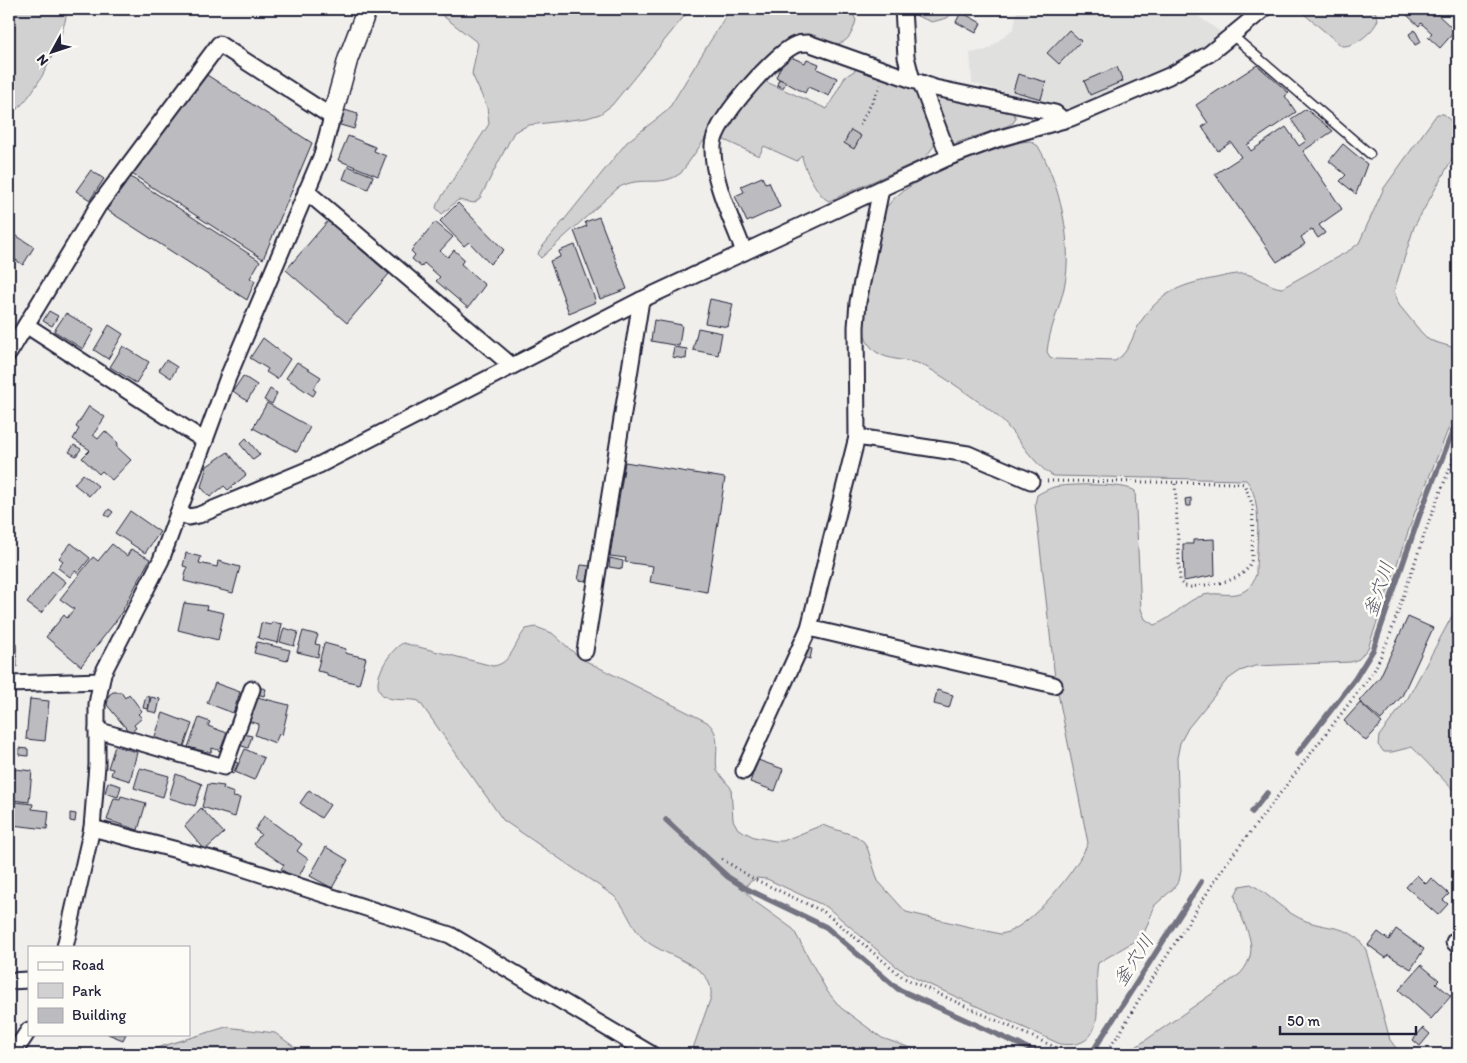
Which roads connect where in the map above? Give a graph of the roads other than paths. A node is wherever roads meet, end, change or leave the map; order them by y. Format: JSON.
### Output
{"nodes":[{"id":1,"x":367,"y":9,"type":"edge"},
{"id":2,"x":903,"y":9,"type":"edge"},
{"id":3,"x":1264,"y":9,"type":"edge"},
{"id":4,"x":1233,"y":36,"type":"junction"},
{"id":5,"x":916,"y":81,"type":"junction"},
{"id":6,"x":332,"y":117,"type":"junction"},
{"id":7,"x":1063,"y":120,"type":"junction"},
{"id":8,"x":1370,"y":154,"type":"dead end"},
{"id":9,"x":949,"y":157,"type":"junction"},
{"id":10,"x":881,"y":189,"type":"junction"},
{"id":11,"x":306,"y":190,"type":"junction"},
{"id":12,"x":744,"y":252,"type":"junction"},
{"id":13,"x":641,"y":300,"type":"junction"},
{"id":14,"x":26,"y":325,"type":"junction"},
{"id":15,"x":9,"y":353,"type":"edge"},
{"id":16,"x":512,"y":366,"type":"junction"},
{"id":17,"x":857,"y":437,"type":"junction"},
{"id":18,"x":205,"y":440,"type":"junction"},
{"id":19,"x":1031,"y":481,"type":"road end"},
{"id":20,"x":178,"y":513,"type":"junction"},
{"id":21,"x":809,"y":628,"type":"junction"},
{"id":22,"x":586,"y":651,"type":"dead end"},
{"id":23,"x":101,"y":681,"type":"junction"},
{"id":24,"x":9,"y":684,"type":"edge"},
{"id":25,"x":1054,"y":685,"type":"dead end"},
{"id":26,"x":252,"y":689,"type":"dead end"},
{"id":27,"x":97,"y":730,"type":"junction"},
{"id":28,"x":744,"y":771,"type":"dead end"},
{"id":29,"x":92,"y":828,"type":"junction"},
{"id":30,"x":65,"y":946,"type":"edge"},
{"id":31,"x":28,"y":980,"type":"edge"},
{"id":32,"x":9,"y":981,"type":"edge"},
{"id":33,"x":28,"y":1032,"type":"edge"},
{"id":34,"x":13,"y":1054,"type":"edge"},
{"id":35,"x":652,"y":1054,"type":"edge"}],
"edges":[{"from":1,"to":6,"type":"street"},
{"from":2,"to":5,"type":"street"},
{"from":3,"to":4,"type":"street"},
{"from":4,"to":7,"type":"street"},
{"from":4,"to":8,"type":"lane"},
{"from":5,"to":7,"type":"street"},
{"from":5,"to":9,"type":"street"},
{"from":5,"to":12,"type":"street"},
{"from":6,"to":11,"type":"street"},
{"from":6,"to":14,"type":"street"},
{"from":7,"to":9,"type":"street"},
{"from":9,"to":10,"type":"street"},
{"from":10,"to":12,"type":"street"},
{"from":10,"to":17,"type":"street"},
{"from":11,"to":16,"type":"street"},
{"from":11,"to":18,"type":"street"},
{"from":12,"to":13,"type":"street"},
{"from":13,"to":16,"type":"street"},
{"from":13,"to":22,"type":"street"},
{"from":14,"to":15,"type":"street"},
{"from":14,"to":18,"type":"street"},
{"from":16,"to":20,"type":"street"},
{"from":17,"to":19,"type":"street"},
{"from":17,"to":21,"type":"street"},
{"from":18,"to":20,"type":"street"},
{"from":20,"to":23,"type":"street"},
{"from":21,"to":25,"type":"street"},
{"from":21,"to":28,"type":"street"},
{"from":23,"to":24,"type":"street"},
{"from":23,"to":27,"type":"street"},
{"from":26,"to":27,"type":"street"},
{"from":27,"to":29,"type":"street"},
{"from":29,"to":30,"type":"street"},
{"from":29,"to":35,"type":"street"},
{"from":31,"to":32,"type":"street"},
{"from":33,"to":34,"type":"street"}]}
